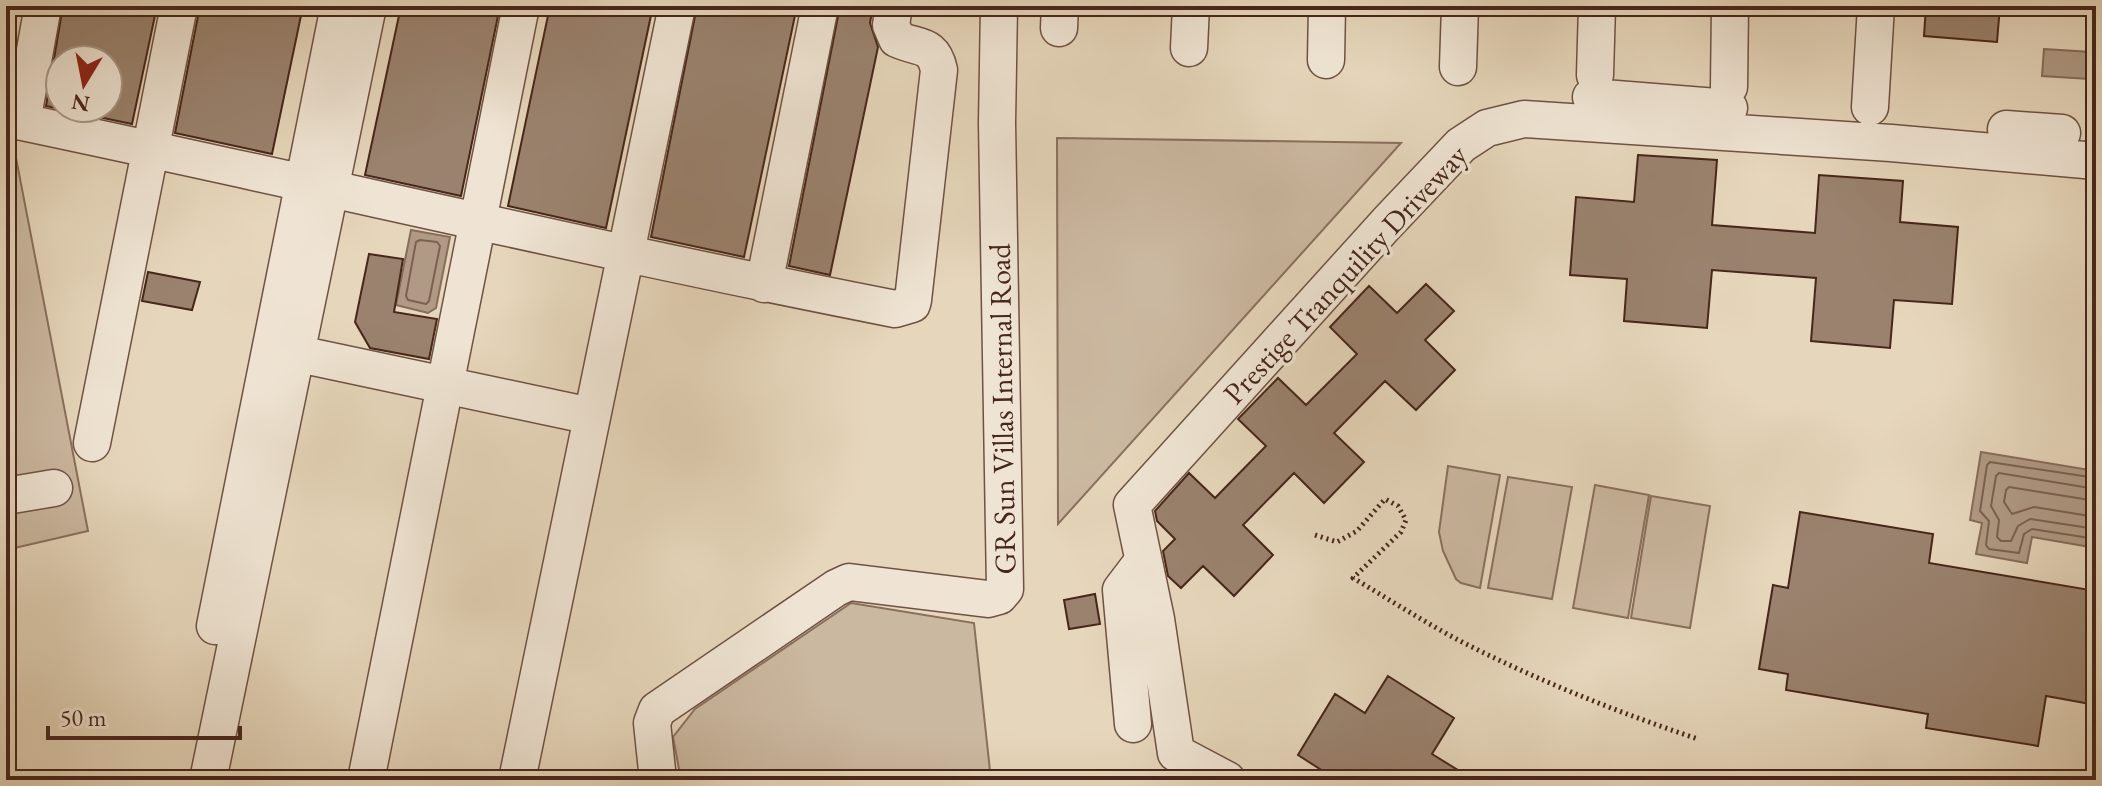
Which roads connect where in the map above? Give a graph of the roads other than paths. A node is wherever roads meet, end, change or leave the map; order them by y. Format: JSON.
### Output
{"nodes":[{"id":1,"x":43,"y":6,"type":"edge"},
{"id":2,"x":179,"y":6,"type":"edge"},
{"id":3,"x":339,"y":6,"type":"edge"},
{"id":4,"x":368,"y":6,"type":"edge"},
{"id":5,"x":521,"y":6,"type":"edge"},
{"id":6,"x":677,"y":6,"type":"edge"},
{"id":7,"x":820,"y":6,"type":"edge"},
{"id":8,"x":894,"y":6,"type":"edge"},
{"id":9,"x":999,"y":6,"type":"edge"},
{"id":10,"x":1191,"y":6,"type":"edge"},
{"id":11,"x":1327,"y":6,"type":"edge"},
{"id":12,"x":1460,"y":6,"type":"edge"},
{"id":13,"x":1597,"y":6,"type":"edge"},
{"id":14,"x":1730,"y":6,"type":"edge"},
{"id":15,"x":1876,"y":6,"type":"edge"},
{"id":16,"x":1189,"y":48,"type":"dead end"},
{"id":17,"x":1326,"y":60,"type":"dead end"},
{"id":18,"x":1458,"y":67,"type":"dead end"},
{"id":19,"x":1729,"y":87,"type":"dead end"},
{"id":20,"x":1870,"y":107,"type":"dead end"},
{"id":21,"x":2062,"y":133,"type":"dead end"},
{"id":22,"x":1758,"y":134,"type":"junction"},
{"id":23,"x":1891,"y":143,"type":"junction"},
{"id":24,"x":151,"y":149,"type":"junction"},
{"id":25,"x":2096,"y":161,"type":"edge"},
{"id":26,"x":317,"y":185,"type":"junction"},
{"id":27,"x":478,"y":220,"type":"junction"},
{"id":28,"x":625,"y":254,"type":"junction"},
{"id":29,"x":764,"y":284,"type":"junction"},
{"id":30,"x":284,"y":351,"type":"junction"},
{"id":31,"x":444,"y":384,"type":"junction"},
{"id":32,"x":591,"y":416,"type":"junction"},
{"id":33,"x":92,"y":443,"type":"dead end"},
{"id":34,"x":54,"y":488,"type":"dead end"},
{"id":35,"x":6,"y":496,"type":"edge"},
{"id":36,"x":1143,"y":561,"type":"junction"},
{"id":37,"x":222,"y":654,"type":"junction"},
{"id":38,"x":1133,"y":724,"type":"dead end"},
{"id":39,"x":184,"y":780,"type":"edge"},
{"id":40,"x":208,"y":780,"type":"edge"},
{"id":41,"x":366,"y":780,"type":"edge"},
{"id":42,"x":517,"y":780,"type":"edge"},
{"id":43,"x":658,"y":780,"type":"edge"},
{"id":44,"x":1227,"y":780,"type":"edge"}],
"edges":[{"from":1,"to":24,"type":"street"},
{"from":2,"to":24,"type":"street"},
{"from":3,"to":26,"type":"street"},
{"from":4,"to":26,"type":"street"},
{"from":5,"to":27,"type":"street"},
{"from":6,"to":28,"type":"street"},
{"from":7,"to":29,"type":"street"},
{"from":8,"to":29,"type":"street"},
{"from":9,"to":43,"type":"street","name":"GR Sun Villas Internal Road"},
{"from":10,"to":16,"type":"street"},
{"from":11,"to":17,"type":"street"},
{"from":12,"to":18,"type":"street"},
{"from":13,"to":22,"type":"street"},
{"from":14,"to":19,"type":"street"},
{"from":15,"to":20,"type":"street"},
{"from":21,"to":23,"type":"street"},
{"from":22,"to":23,"type":"street","name":"Prestige Tranquility Driveway"},
{"from":22,"to":36,"type":"street","name":"Prestige Tranquility Driveway"},
{"from":23,"to":25,"type":"street","name":"Prestige Tranquility Driveway"},
{"from":24,"to":26,"type":"street"},
{"from":24,"to":33,"type":"street"},
{"from":26,"to":27,"type":"street"},
{"from":26,"to":30,"type":"street"},
{"from":27,"to":28,"type":"street"},
{"from":27,"to":31,"type":"street"},
{"from":28,"to":29,"type":"street"},
{"from":28,"to":32,"type":"street"},
{"from":30,"to":31,"type":"street"},
{"from":30,"to":37,"type":"street"},
{"from":31,"to":32,"type":"street"},
{"from":31,"to":41,"type":"street"},
{"from":32,"to":42,"type":"street"},
{"from":34,"to":35,"type":"street"},
{"from":36,"to":38,"type":"street"},
{"from":36,"to":44,"type":"street","name":"Prestige Tranquility Driveway"},
{"from":37,"to":39,"type":"street"},
{"from":37,"to":40,"type":"street"}]}
